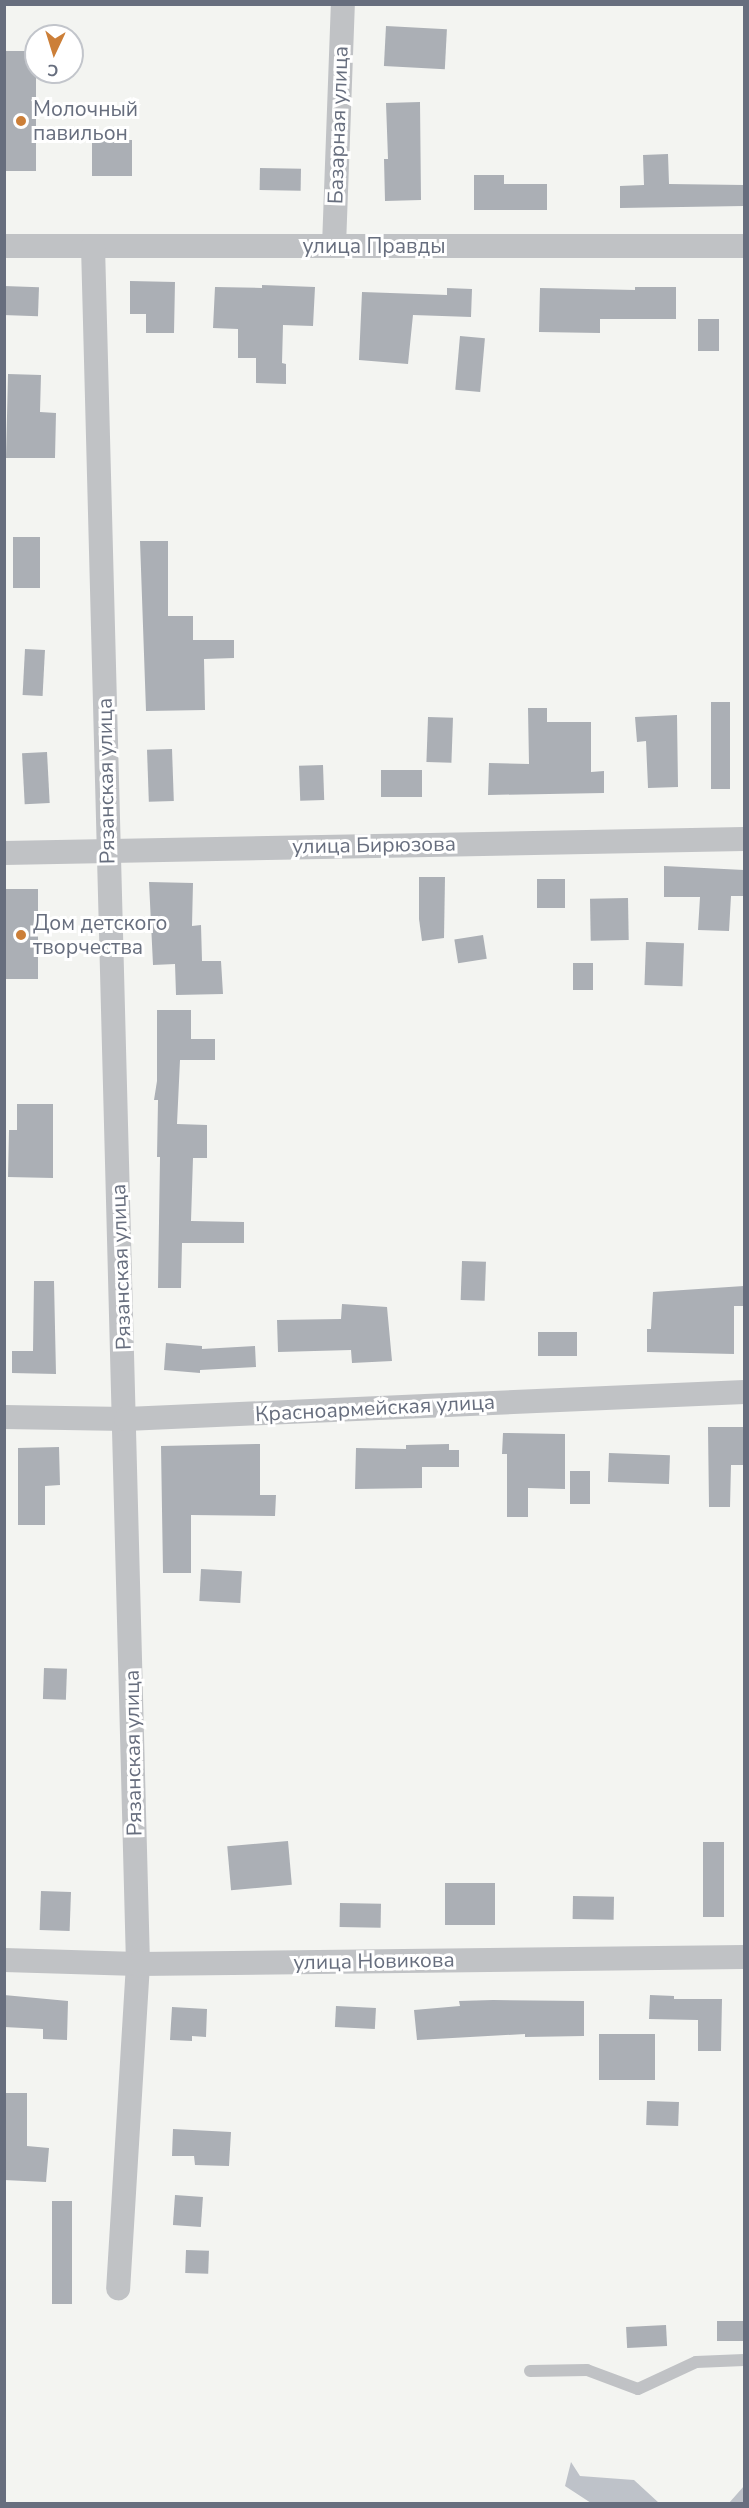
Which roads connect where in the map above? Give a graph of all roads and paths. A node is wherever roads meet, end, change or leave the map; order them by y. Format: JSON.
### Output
{"nodes":[{"id":1,"x":343,"y":4,"type":"edge"},
{"id":2,"x":4,"y":246,"type":"edge"},
{"id":3,"x":93,"y":246,"type":"junction"},
{"id":4,"x":334,"y":246,"type":"junction"},
{"id":5,"x":744,"y":246,"type":"edge"},
{"id":6,"x":744,"y":839,"type":"edge"},
{"id":7,"x":108,"y":850,"type":"junction"},
{"id":8,"x":4,"y":854,"type":"edge"},
{"id":9,"x":744,"y":1392,"type":"edge"},
{"id":10,"x":4,"y":1417,"type":"edge"},
{"id":11,"x":126,"y":1419,"type":"junction"},
{"id":12,"x":744,"y":1957,"type":"edge"},
{"id":13,"x":4,"y":1960,"type":"edge"},
{"id":14,"x":138,"y":1964,"type":"junction"},
{"id":15,"x":118,"y":2288,"type":"dead end"},
{"id":16,"x":744,"y":2360,"type":"edge"},
{"id":17,"x":530,"y":2371,"type":"dead end"}],
"edges":[{"from":1,"to":4,"type":"street","name":"Базарная улица"},
{"from":2,"to":3,"type":"street","name":"улица Правды"},
{"from":3,"to":4,"type":"street","name":"улица Правды"},
{"from":3,"to":7,"type":"street","name":"Рязанская улица"},
{"from":4,"to":5,"type":"street","name":"улица Правды"},
{"from":6,"to":7,"type":"street","name":"улица Бирюзова"},
{"from":7,"to":8,"type":"street","name":"улица Бирюзова"},
{"from":7,"to":11,"type":"street","name":"Рязанская улица"},
{"from":9,"to":11,"type":"street","name":"Красноармейская улица"},
{"from":10,"to":11,"type":"street","name":"Красноармейская улица"},
{"from":11,"to":14,"type":"street","name":"Рязанская улица"},
{"from":12,"to":14,"type":"street","name":"улица Новикова"},
{"from":13,"to":14,"type":"street","name":"улица Новикова"},
{"from":14,"to":15,"type":"street","name":"Рязанская улица"},
{"from":16,"to":17,"type":"lane"}]}
